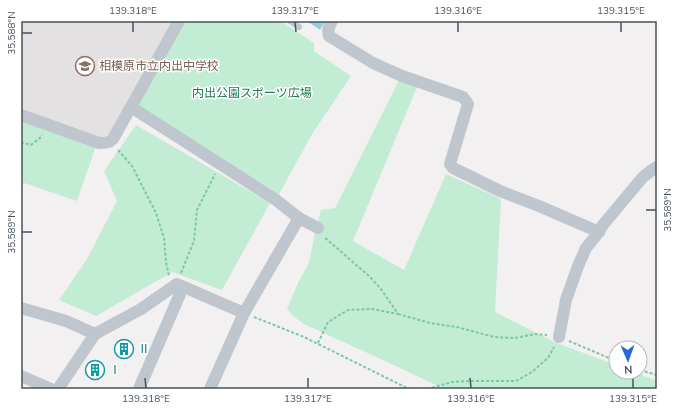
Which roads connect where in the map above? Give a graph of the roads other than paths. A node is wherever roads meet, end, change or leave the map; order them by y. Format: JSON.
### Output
{"nodes":[{"id":1,"x":179,"y":21,"type":"edge"},
{"id":2,"x":290,"y":21,"type":"edge"},
{"id":3,"x":332,"y":21,"type":"edge"},
{"id":4,"x":299,"y":27,"type":"dead end"},
{"id":5,"x":132,"y":107,"type":"junction"},
{"id":6,"x":21,"y":115,"type":"edge"},
{"id":7,"x":657,"y":167,"type":"edge"},
{"id":8,"x":299,"y":218,"type":"junction"},
{"id":9,"x":318,"y":228,"type":"road end"},
{"id":10,"x":599,"y":232,"type":"junction"},
{"id":11,"x":180,"y":286,"type":"junction"},
{"id":12,"x":21,"y":308,"type":"edge"},
{"id":13,"x":244,"y":313,"type":"junction"},
{"id":14,"x":95,"y":334,"type":"junction"},
{"id":15,"x":559,"y":337,"type":"road end"},
{"id":16,"x":21,"y":376,"type":"edge"},
{"id":17,"x":51,"y":389,"type":"edge"},
{"id":18,"x":58,"y":389,"type":"edge"},
{"id":19,"x":139,"y":389,"type":"edge"},
{"id":20,"x":210,"y":389,"type":"edge"}],
"edges":[{"from":1,"to":5,"type":"street"},
{"from":2,"to":4,"type":"lane"},
{"from":3,"to":10,"type":"street"},
{"from":5,"to":6,"type":"street"},
{"from":5,"to":8,"type":"street"},
{"from":7,"to":10,"type":"street"},
{"from":8,"to":9,"type":"street"},
{"from":8,"to":13,"type":"street"},
{"from":10,"to":15,"type":"street"},
{"from":11,"to":13,"type":"street"},
{"from":11,"to":14,"type":"street"},
{"from":11,"to":19,"type":"street"},
{"from":12,"to":14,"type":"street"},
{"from":13,"to":20,"type":"street"},
{"from":14,"to":18,"type":"street"},
{"from":16,"to":17,"type":"street"}]}
